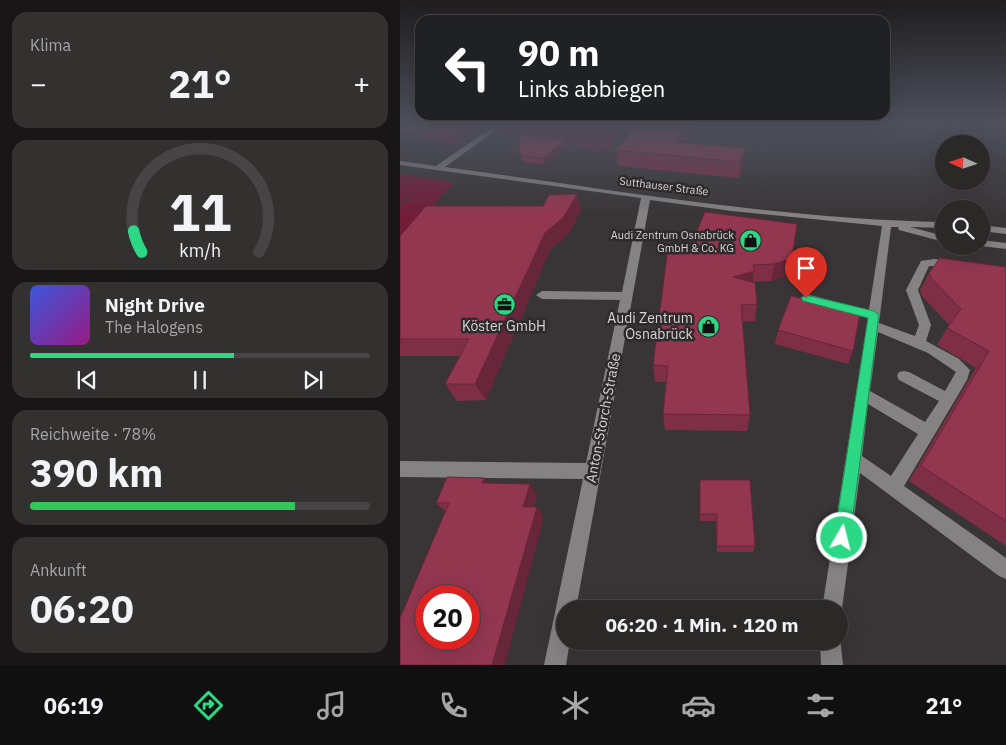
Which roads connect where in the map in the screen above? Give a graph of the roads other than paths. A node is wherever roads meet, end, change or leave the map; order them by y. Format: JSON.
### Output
{"nodes":[{"id":1,"x":457,"y":155,"type":"edge"},
{"id":2,"x":400,"y":163,"type":"edge"},
{"id":3,"x":438,"y":168,"type":"junction"},
{"id":4,"x":646,"y":197,"type":"junction"},
{"id":5,"x":887,"y":224,"type":"junction"},
{"id":6,"x":935,"y":225,"type":"edge"},
{"id":7,"x":990,"y":229,"type":"edge"},
{"id":8,"x":1006,"y":230,"type":"edge"},
{"id":9,"x":935,"y":237,"type":"edge"},
{"id":10,"x":990,"y":244,"type":"edge"},
{"id":11,"x":1006,"y":246,"type":"edge"},
{"id":12,"x":970,"y":266,"type":"edge"},
{"id":13,"x":542,"y":295,"type":"dead end"},
{"id":14,"x":627,"y":296,"type":"junction"},
{"id":15,"x":806,"y":298,"type":"edge"},
{"id":16,"x":873,"y":320,"type":"junction"},
{"id":17,"x":919,"y":344,"type":"junction"},
{"id":18,"x":904,"y":376,"type":"dead end"},
{"id":19,"x":863,"y":394,"type":"junction"},
{"id":20,"x":948,"y":400,"type":"junction"},
{"id":21,"x":928,"y":432,"type":"junction"},
{"id":22,"x":853,"y":459,"type":"junction"},
{"id":23,"x":400,"y":469,"type":"edge"},
{"id":24,"x":593,"y":471,"type":"junction"},
{"id":25,"x":893,"y":488,"type":"junction"},
{"id":26,"x":1006,"y":569,"type":"edge"},
{"id":27,"x":568,"y":600,"type":"edge"},
{"id":28,"x":833,"y":600,"type":"edge"},
{"id":29,"x":558,"y":650,"type":"edge"},
{"id":30,"x":831,"y":650,"type":"edge"},
{"id":31,"x":555,"y":665,"type":"edge"},
{"id":32,"x":832,"y":665,"type":"edge"}],
"edges":[{"from":1,"to":3,"type":"street"},
{"from":2,"to":3,"type":"street","name":"Sutthauser Straße"},
{"from":3,"to":4,"type":"street","name":"Sutthauser Straße"},
{"from":4,"to":5,"type":"street","name":"Sutthauser Straße"},
{"from":4,"to":14,"type":"street","name":"Anton-Storch-Straße"},
{"from":5,"to":6,"type":"street","name":"Sutthauser Straße"},
{"from":5,"to":9,"type":"street","name":"Sutthauser Straße"},
{"from":5,"to":16,"type":"street"},
{"from":7,"to":8,"type":"street"},
{"from":10,"to":11,"type":"street"},
{"from":12,"to":17,"type":"street"},
{"from":13,"to":14,"type":"street"},
{"from":14,"to":24,"type":"street","name":"Anton-Storch-Straße"},
{"from":15,"to":16,"type":"street"},
{"from":16,"to":17,"type":"street"},
{"from":16,"to":19,"type":"street"},
{"from":17,"to":20,"type":"street"},
{"from":18,"to":20,"type":"street"},
{"from":19,"to":21,"type":"street"},
{"from":19,"to":22,"type":"street"},
{"from":20,"to":21,"type":"street"},
{"from":21,"to":25,"type":"street"},
{"from":22,"to":25,"type":"street"},
{"from":22,"to":28,"type":"street"},
{"from":23,"to":24,"type":"street"},
{"from":24,"to":27,"type":"street","name":"Anton-Storch-Straße"},
{"from":25,"to":26,"type":"street"},
{"from":29,"to":31,"type":"street"},
{"from":30,"to":32,"type":"street"}]}
